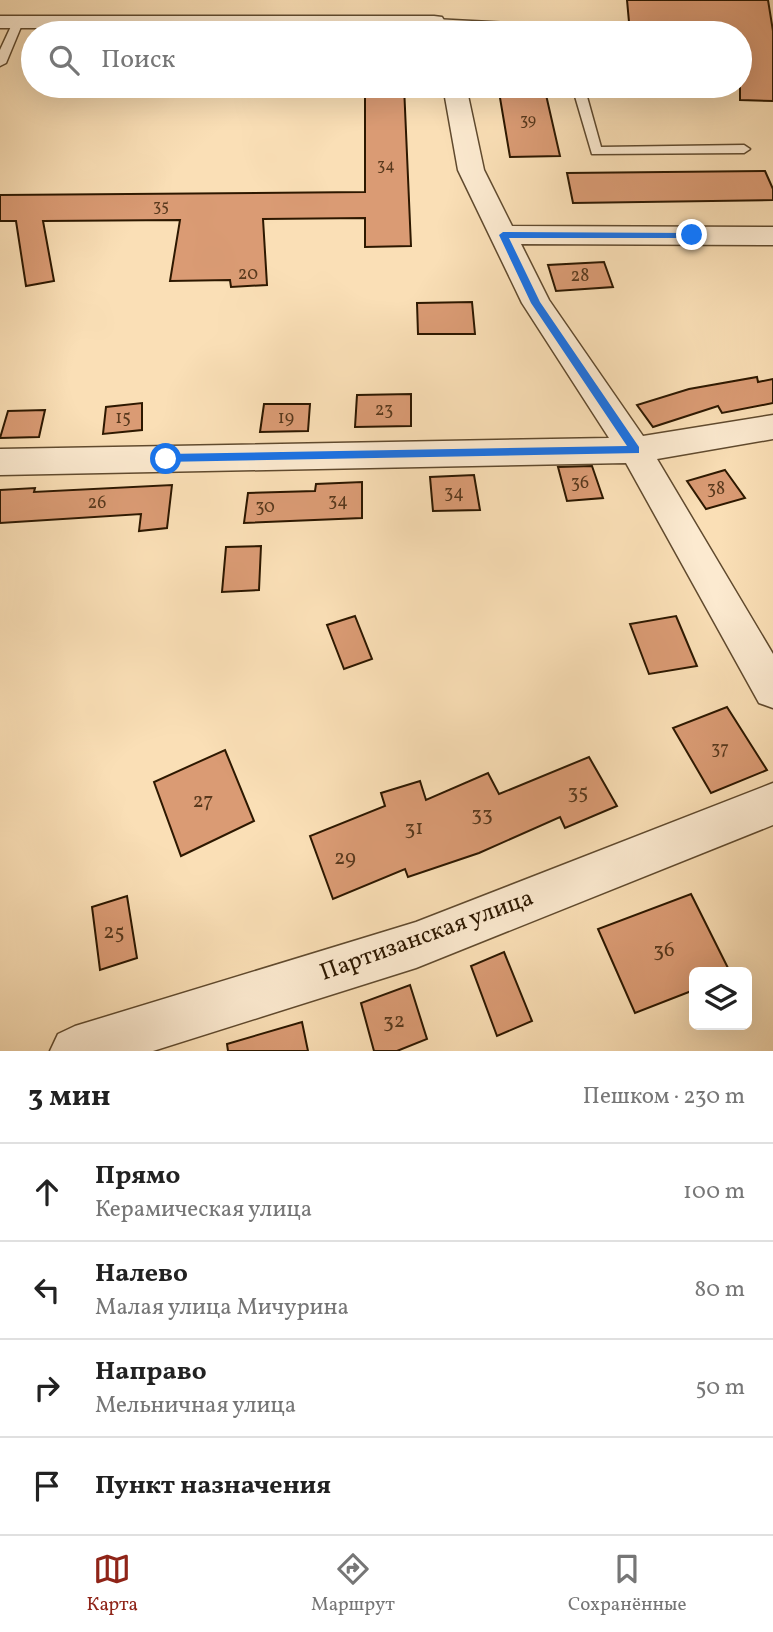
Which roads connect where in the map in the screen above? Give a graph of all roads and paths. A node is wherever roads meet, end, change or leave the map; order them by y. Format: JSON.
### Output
{"nodes":[{"id":1,"x":433,"y":0,"type":"edge"},
{"id":2,"x":437,"y":21,"type":"edge"},
{"id":3,"x":9,"y":22,"type":"edge"},
{"id":4,"x":0,"y":63,"type":"edge"},
{"id":5,"x":456,"y":98,"type":"edge"},
{"id":6,"x":581,"y":98,"type":"edge"},
{"id":7,"x":744,"y":149,"type":"dead end"},
{"id":8,"x":503,"y":235,"type":"junction"},
{"id":9,"x":773,"y":236,"type":"edge"},
{"id":10,"x":773,"y":427,"type":"edge"},
{"id":11,"x":635,"y":450,"type":"junction"},
{"id":12,"x":0,"y":462,"type":"edge"},
{"id":13,"x":773,"y":690,"type":"edge"},
{"id":14,"x":773,"y":804,"type":"edge"},
{"id":15,"x":75,"y":1051,"type":"edge"}],
"edges":[{"from":1,"to":2,"type":"street"},
{"from":3,"to":4,"type":"lane"},
{"from":5,"to":8,"type":"street"},
{"from":6,"to":7,"type":"lane"},
{"from":8,"to":9,"type":"street"},
{"from":8,"to":11,"type":"street"},
{"from":10,"to":11,"type":"street"},
{"from":11,"to":12,"type":"street"},
{"from":11,"to":13,"type":"street"},
{"from":14,"to":15,"type":"street","name":"Партизанская улица"}]}
